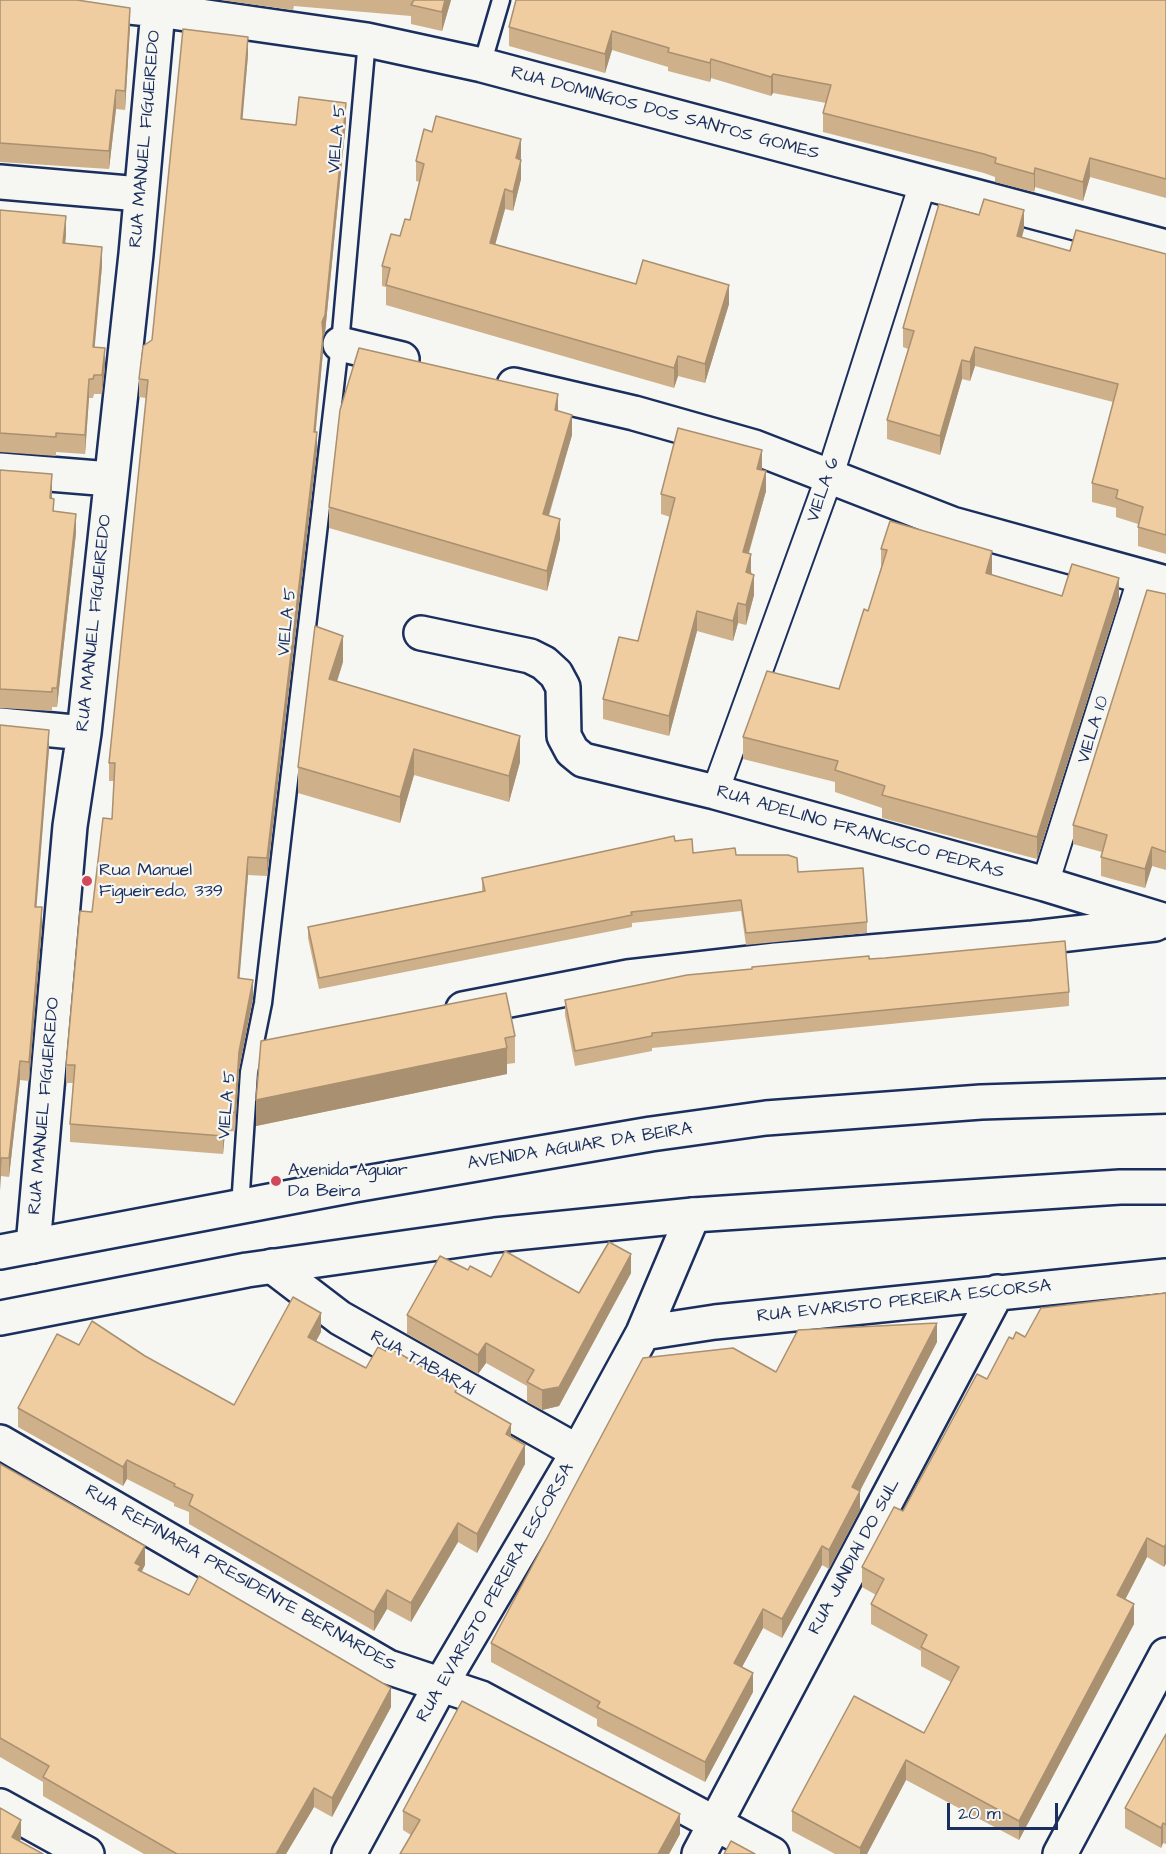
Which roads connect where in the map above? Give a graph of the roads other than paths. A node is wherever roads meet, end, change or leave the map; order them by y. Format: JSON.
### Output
{"nodes":[{"id":1,"x":64,"y":0,"type":"edge"},
{"id":2,"x":501,"y":0,"type":"edge"},
{"id":3,"x":159,"y":5,"type":"edge"},
{"id":4,"x":367,"y":40,"type":"junction"},
{"id":5,"x":483,"y":65,"type":"junction"},
{"id":6,"x":0,"y":182,"type":"edge"},
{"id":7,"x":923,"y":183,"type":"junction"},
{"id":8,"x":140,"y":194,"type":"junction"},
{"id":9,"x":1166,"y":247,"type":"edge"},
{"id":10,"x":340,"y":344,"type":"junction"},
{"id":11,"x":430,"y":366,"type":"edge"},
{"id":12,"x":487,"y":379,"type":"edge"},
{"id":13,"x":0,"y":470,"type":"edge"},
{"id":14,"x":830,"y":475,"type":"junction"},
{"id":15,"x":110,"y":479,"type":"junction"},
{"id":16,"x":1154,"y":579,"type":"edge"},
{"id":17,"x":421,"y":633,"type":"dead end"},
{"id":18,"x":0,"y":725,"type":"edge"},
{"id":19,"x":84,"y":733,"type":"junction"},
{"id":20,"x":715,"y":792,"type":"junction"},
{"id":21,"x":1045,"y":884,"type":"junction"},
{"id":22,"x":1166,"y":922,"type":"edge"},
{"id":23,"x":434,"y":1015,"type":"edge"},
{"id":24,"x":1166,"y":1096,"type":"edge"},
{"id":25,"x":1166,"y":1187,"type":"edge"},
{"id":26,"x":240,"y":1207,"type":"junction"},
{"id":27,"x":693,"y":1215,"type":"junction"},
{"id":28,"x":33,"y":1245,"type":"junction"},
{"id":29,"x":0,"y":1252,"type":"edge"},
{"id":30,"x":272,"y":1266,"type":"junction"},
{"id":31,"x":1166,"y":1276,"type":"edge"},
{"id":32,"x":997,"y":1292,"type":"junction"},
{"id":33,"x":0,"y":1318,"type":"edge"},
{"id":34,"x":643,"y":1333,"type":"junction"},
{"id":35,"x":0,"y":1442,"type":"edge"},
{"id":36,"x":578,"y":1452,"type":"junction"},
{"id":37,"x":1166,"y":1655,"type":"edge"},
{"id":38,"x":440,"y":1686,"type":"junction"},
{"id":39,"x":1158,"y":1691,"type":"edge"},
{"id":40,"x":0,"y":1806,"type":"edge"},
{"id":41,"x":715,"y":1823,"type":"junction"},
{"id":42,"x":87,"y":1854,"type":"edge"},
{"id":43,"x":349,"y":1854,"type":"edge"},
{"id":44,"x":699,"y":1854,"type":"edge"},
{"id":45,"x":772,"y":1854,"type":"edge"},
{"id":46,"x":1060,"y":1854,"type":"edge"}],
"edges":[{"from":1,"to":3,"type":"street","name":"RUA DOMINGOS DOS SANTOS GOMES"},
{"from":2,"to":5,"type":"lane"},
{"from":3,"to":4,"type":"street","name":"RUA DOMINGOS DOS SANTOS GOMES"},
{"from":3,"to":8,"type":"street","name":"RUA MANUEL FIGUEIREDO"},
{"from":4,"to":5,"type":"street","name":"RUA DOMINGOS DOS SANTOS GOMES"},
{"from":4,"to":10,"type":"lane","name":"VIELA 5"},
{"from":5,"to":7,"type":"street","name":"RUA DOMINGOS DOS SANTOS GOMES"},
{"from":6,"to":8,"type":"street"},
{"from":7,"to":9,"type":"street","name":"RUA DOMINGOS DOS SANTOS GOMES"},
{"from":7,"to":14,"type":"street","name":"VIELA 6"},
{"from":8,"to":15,"type":"street","name":"RUA MANUEL FIGUEIREDO"},
{"from":10,"to":11,"type":"street"},
{"from":10,"to":26,"type":"lane","name":"VIELA 5"},
{"from":12,"to":14,"type":"street"},
{"from":13,"to":15,"type":"street"},
{"from":14,"to":16,"type":"street"},
{"from":14,"to":20,"type":"street","name":"VIELA 6"},
{"from":15,"to":19,"type":"street","name":"RUA MANUEL FIGUEIREDO"},
{"from":16,"to":21,"type":"street","name":"VIELA 10"},
{"from":17,"to":20,"type":"street","name":"RUA ADELINO FRANCISCO PEDRAS"},
{"from":18,"to":19,"type":"street"},
{"from":19,"to":28,"type":"street","name":"RUA MANUEL FIGUEIREDO"},
{"from":20,"to":21,"type":"street","name":"RUA ADELINO FRANCISCO PEDRAS"},
{"from":21,"to":22,"type":"street","name":"RUA ADELINO FRANCISCO PEDRAS"},
{"from":22,"to":23,"type":"street"},
{"from":24,"to":26,"type":"street","name":"AVENIDA AGUIAR DA BEIRA"},
{"from":25,"to":27,"type":"street"},
{"from":26,"to":28,"type":"street","name":"AVENIDA AGUIAR DA BEIRA"},
{"from":27,"to":30,"type":"street"},
{"from":27,"to":34,"type":"street","name":"RUA EVARISTO PEREIRA ESCORSA"},
{"from":28,"to":29,"type":"street","name":"AVENIDA AGUIAR DA BEIRA"},
{"from":30,"to":33,"type":"street"},
{"from":30,"to":36,"type":"street","name":"RUA TABARAÍ"},
{"from":31,"to":32,"type":"street","name":"RUA EVARISTO PEREIRA ESCORSA"},
{"from":32,"to":34,"type":"street","name":"RUA EVARISTO PEREIRA ESCORSA"},
{"from":32,"to":41,"type":"street","name":"RUA JUNDIAÍ DO SUL"},
{"from":34,"to":36,"type":"street","name":"RUA EVARISTO PEREIRA ESCORSA"},
{"from":35,"to":38,"type":"street","name":"RUA REFINARIA PRESIDENTE BERNARDES"},
{"from":36,"to":38,"type":"street","name":"RUA EVARISTO PEREIRA ESCORSA"},
{"from":37,"to":39,"type":"street"},
{"from":38,"to":41,"type":"street","name":"RUA REFINARIA PRESIDENTE BERNARDES"},
{"from":38,"to":43,"type":"street","name":"RUA EVARISTO PEREIRA ESCORSA"},
{"from":39,"to":46,"type":"street"},
{"from":40,"to":42,"type":"street"},
{"from":41,"to":44,"type":"street","name":"RUA JUNDIAÍ DO SUL"},
{"from":41,"to":45,"type":"street","name":"RUA REFINARIA PRESIDENTE BERNARDES"}]}
